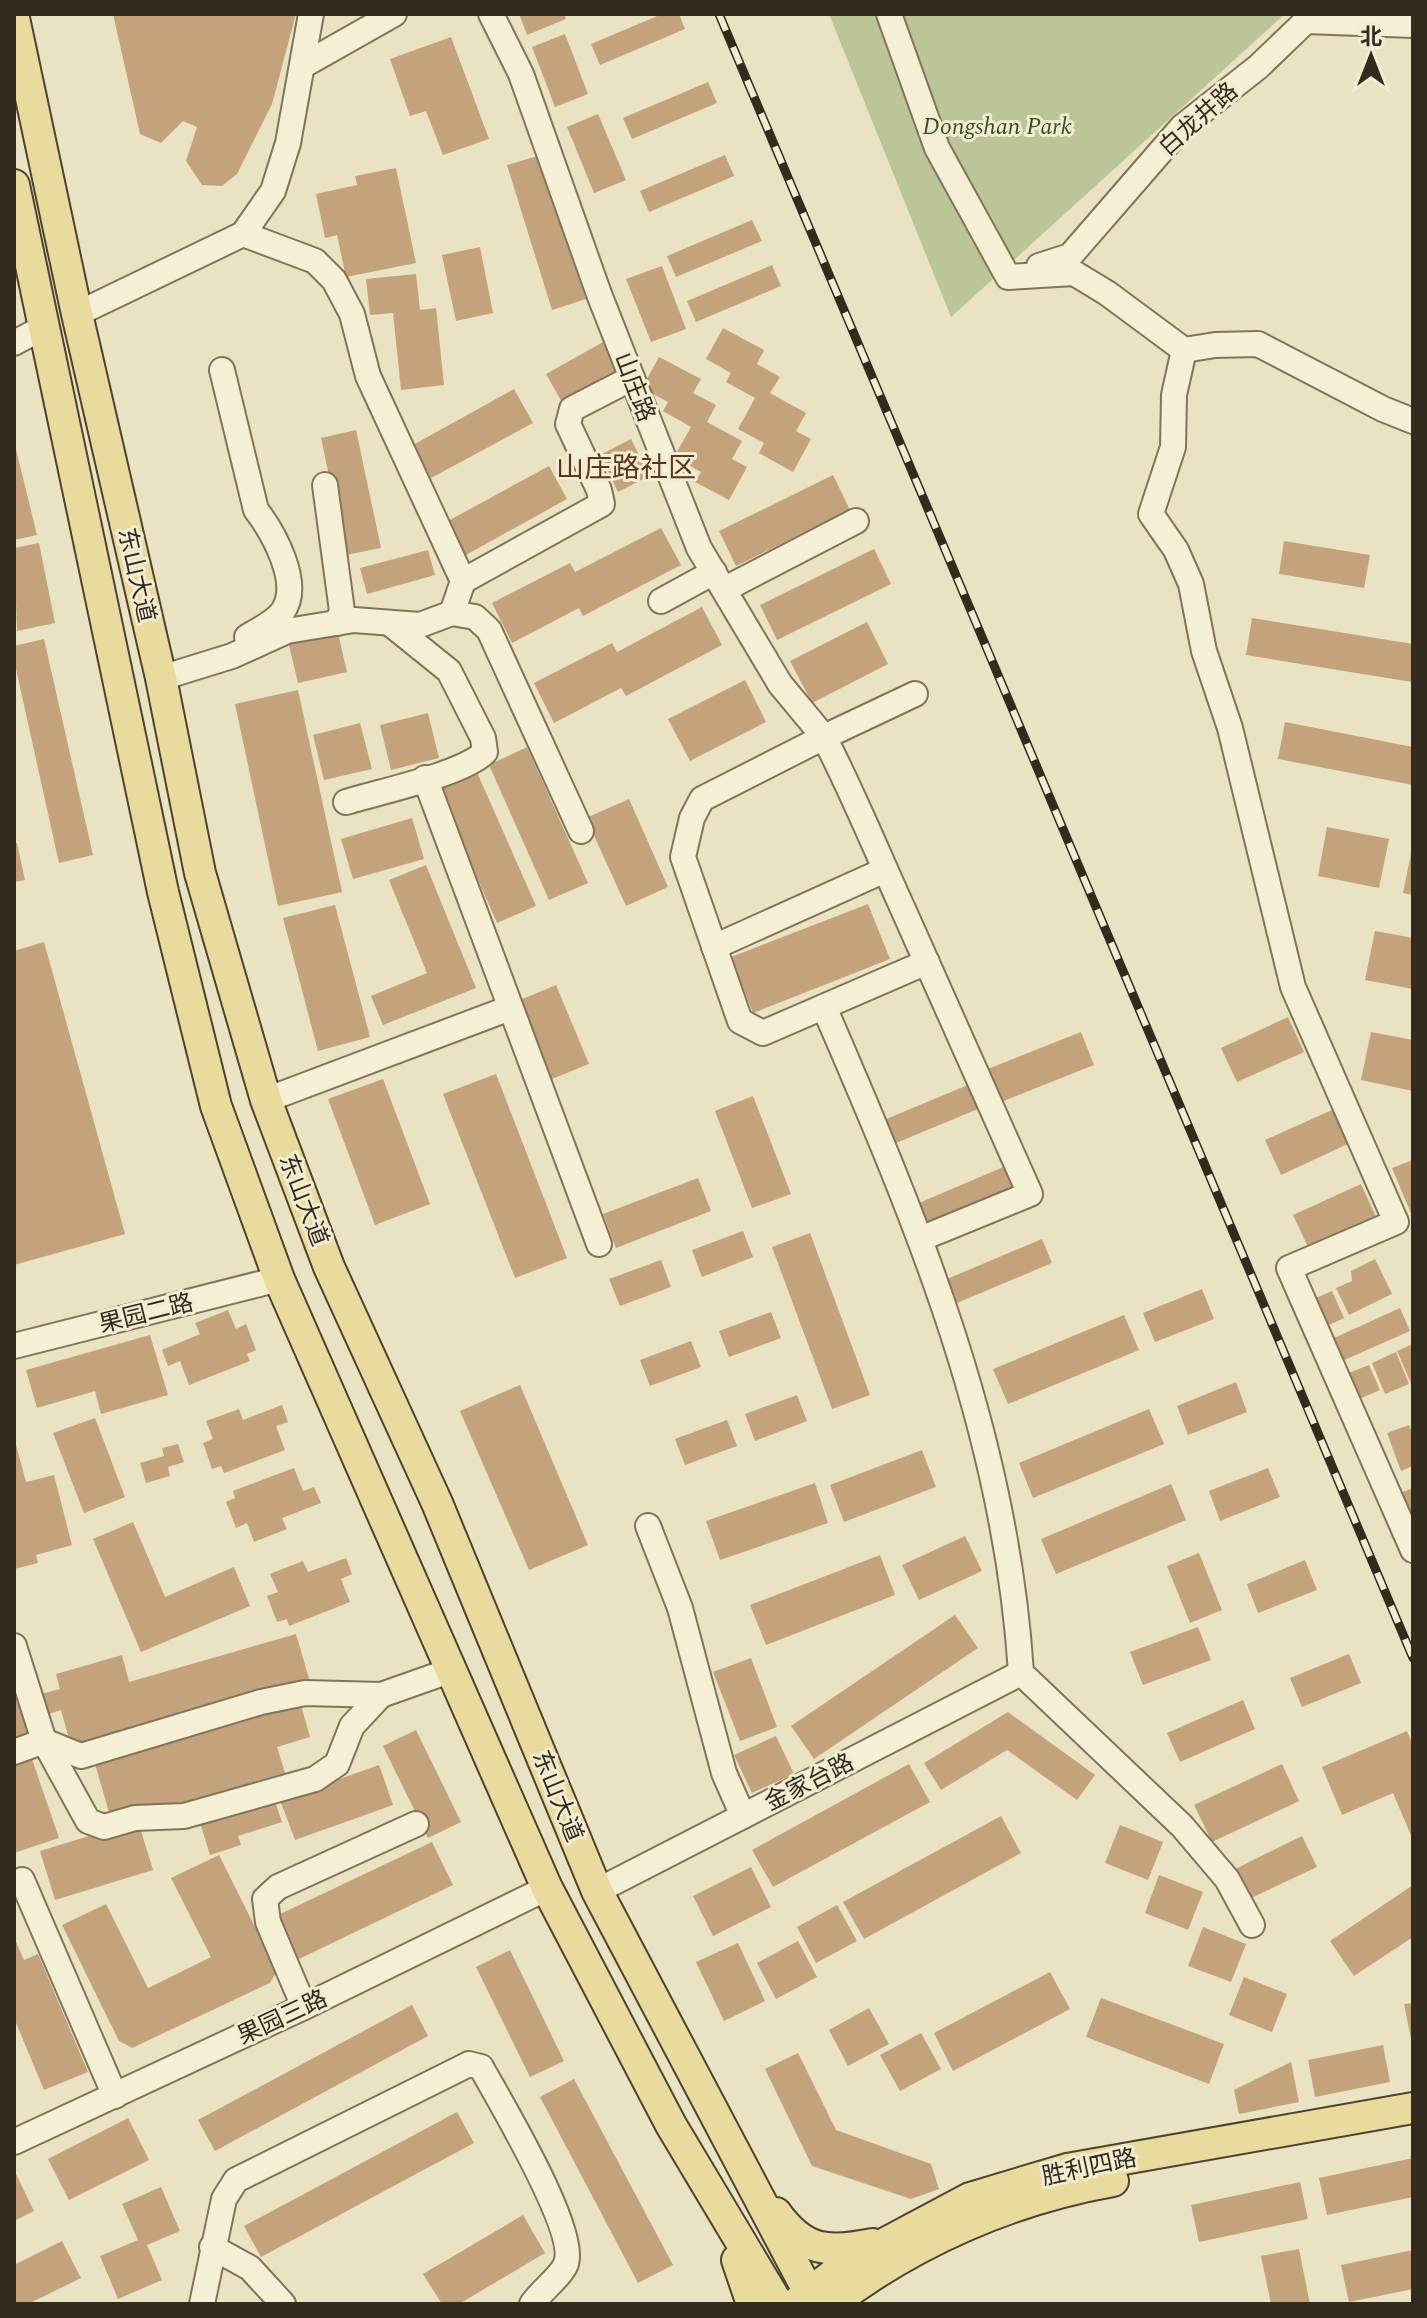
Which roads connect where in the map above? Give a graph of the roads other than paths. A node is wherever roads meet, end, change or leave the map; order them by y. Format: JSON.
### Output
{"nodes":[{"id":1,"x":311,"y":14,"type":"edge"},
{"id":2,"x":394,"y":14,"type":"edge"},
{"id":3,"x":491,"y":14,"type":"edge"},
{"id":4,"x":889,"y":14,"type":"edge"},
{"id":5,"x":14,"y":18,"type":"edge"},
{"id":6,"x":1413,"y":25,"type":"edge"},
{"id":7,"x":302,"y":66,"type":"junction"},
{"id":8,"x":14,"y":185,"type":"edge"},
{"id":9,"x":243,"y":234,"type":"junction"},
{"id":10,"x":1008,"y":277,"type":"junction"},
{"id":11,"x":77,"y":314,"type":"junction"},
{"id":12,"x":46,"y":326,"type":"junction"},
{"id":13,"x":14,"y":343,"type":"edge"},
{"id":14,"x":1184,"y":350,"type":"junction"},
{"id":15,"x":222,"y":370,"type":"dead end"},
{"id":16,"x":632,"y":378,"type":"junction"},
{"id":17,"x":1413,"y":421,"type":"edge"},
{"id":18,"x":325,"y":485,"type":"dead end"},
{"id":19,"x":856,"y":521,"type":"dead end"},
{"id":20,"x":719,"y":580,"type":"junction"},
{"id":21,"x":463,"y":581,"type":"junction"},
{"id":22,"x":661,"y":601,"type":"dead end"},
{"id":23,"x":452,"y":613,"type":"junction"},
{"id":24,"x":337,"y":623,"type":"junction"},
{"id":25,"x":392,"y":625,"type":"junction"},
{"id":26,"x":208,"y":663,"type":"junction"},
{"id":27,"x":161,"y":678,"type":"junction"},
{"id":28,"x":915,"y":694,"type":"dead end"},
{"id":29,"x":824,"y":737,"type":"junction"},
{"id":30,"x":425,"y":778,"type":"junction"},
{"id":31,"x":346,"y":802,"type":"dead end"},
{"id":32,"x":581,"y":831,"type":"dead end"},
{"id":33,"x":885,"y":870,"type":"junction"},
{"id":34,"x":714,"y":947,"type":"junction"},
{"id":35,"x":927,"y":962,"type":"junction"},
{"id":36,"x":824,"y":1007,"type":"junction"},
{"id":37,"x":510,"y":1008,"type":"junction"},
{"id":38,"x":266,"y":1100,"type":"junction"},
{"id":39,"x":920,"y":1239,"type":"junction"},
{"id":40,"x":599,"y":1244,"type":"dead end"},
{"id":41,"x":279,"y":1279,"type":"junction"},
{"id":42,"x":14,"y":1346,"type":"edge"},
{"id":43,"x":648,"y":1526,"type":"dead end"},
{"id":44,"x":1413,"y":1550,"type":"edge"},
{"id":45,"x":14,"y":1646,"type":"edge"},
{"id":46,"x":452,"y":1670,"type":"junction"},
{"id":47,"x":1021,"y":1673,"type":"junction"},
{"id":48,"x":381,"y":1695,"type":"junction"},
{"id":49,"x":44,"y":1741,"type":"junction"},
{"id":50,"x":14,"y":1752,"type":"edge"},
{"id":51,"x":743,"y":1816,"type":"junction"},
{"id":52,"x":416,"y":1824,"type":"dead end"},
{"id":53,"x":22,"y":1880,"type":"dead end"},
{"id":54,"x":547,"y":1888,"type":"junction"},
{"id":55,"x":597,"y":1891,"type":"junction"},
{"id":56,"x":1252,"y":1925,"type":"dead end"},
{"id":57,"x":304,"y":2007,"type":"junction"},
{"id":58,"x":115,"y":2096,"type":"junction"},
{"id":59,"x":1413,"y":2108,"type":"edge"},
{"id":60,"x":671,"y":2125,"type":"junction"},
{"id":61,"x":1413,"y":2126,"type":"edge"},
{"id":62,"x":722,"y":2132,"type":"junction"},
{"id":63,"x":14,"y":2142,"type":"edge"},
{"id":64,"x":212,"y":2247,"type":"junction"},
{"id":65,"x":898,"y":2249,"type":"junction"},
{"id":66,"x":812,"y":2301,"type":"edge"},
{"id":67,"x":202,"y":2304,"type":"edge"},
{"id":68,"x":283,"y":2304,"type":"edge"},
{"id":69,"x":532,"y":2304,"type":"edge"},
{"id":70,"x":752,"y":2304,"type":"edge"},
{"id":71,"x":778,"y":2304,"type":"edge"},
{"id":72,"x":862,"y":2304,"type":"edge"}],
"edges":[{"from":1,"to":7,"type":"street"},
{"from":2,"to":7,"type":"street"},
{"from":3,"to":16,"type":"street","name":"山庄路"},
{"from":4,"to":10,"type":"street"},
{"from":5,"to":11,"type":"main road","name":"东山大道"},
{"from":6,"to":10,"type":"street","name":"白龙井路"},
{"from":7,"to":9,"type":"street"},
{"from":8,"to":12,"type":"main road","name":"东山大道"},
{"from":9,"to":11,"type":"street"},
{"from":9,"to":21,"type":"street"},
{"from":10,"to":14,"type":"street"},
{"from":11,"to":27,"type":"main road","name":"东山大道"},
{"from":12,"to":13,"type":"street"},
{"from":12,"to":41,"type":"main road","name":"东山大道"},
{"from":14,"to":17,"type":"street"},
{"from":14,"to":44,"type":"street"},
{"from":15,"to":26,"type":"street"},
{"from":16,"to":20,"type":"street","name":"山庄路"},
{"from":16,"to":21,"type":"street"},
{"from":18,"to":24,"type":"street"},
{"from":19,"to":20,"type":"street"},
{"from":20,"to":22,"type":"street"},
{"from":20,"to":29,"type":"street","name":"山庄路"},
{"from":21,"to":23,"type":"street"},
{"from":23,"to":25,"type":"street"},
{"from":23,"to":32,"type":"street"},
{"from":24,"to":25,"type":"street"},
{"from":24,"to":26,"type":"street"},
{"from":25,"to":30,"type":"street"},
{"from":26,"to":27,"type":"street"},
{"from":27,"to":38,"type":"main road","name":"东山大道"},
{"from":28,"to":29,"type":"street"},
{"from":29,"to":33,"type":"street","name":"山庄路"},
{"from":29,"to":34,"type":"street"},
{"from":30,"to":31,"type":"street"},
{"from":30,"to":37,"type":"street"},
{"from":33,"to":34,"type":"street"},
{"from":33,"to":35,"type":"street","name":"山庄路"},
{"from":34,"to":36,"type":"street"},
{"from":35,"to":36,"type":"street"},
{"from":35,"to":39,"type":"street","name":"山庄路"},
{"from":36,"to":39,"type":"street"},
{"from":37,"to":38,"type":"street"},
{"from":37,"to":40,"type":"street"},
{"from":38,"to":55,"type":"main road","name":"东山大道"},
{"from":39,"to":47,"type":"street"},
{"from":41,"to":42,"type":"street","name":"果园二路"},
{"from":41,"to":46,"type":"main road","name":"东山大道"},
{"from":43,"to":51,"type":"street"},
{"from":45,"to":49,"type":"street"},
{"from":46,"to":48,"type":"street"},
{"from":46,"to":54,"type":"main road","name":"东山大道"},
{"from":47,"to":51,"type":"street","name":"金家台路"},
{"from":47,"to":56,"type":"street"},
{"from":48,"to":49,"type":"street"},
{"from":48,"to":49,"type":"street"},
{"from":49,"to":50,"type":"street"},
{"from":51,"to":55,"type":"street","name":"金家台路"},
{"from":52,"to":57,"type":"street"},
{"from":53,"to":58,"type":"street"},
{"from":54,"to":57,"type":"street","name":"果园三路"},
{"from":54,"to":60,"type":"main road","name":"东山大道"},
{"from":55,"to":62,"type":"main road","name":"东山大道"},
{"from":57,"to":58,"type":"street","name":"果园三路"},
{"from":58,"to":63,"type":"street","name":"果园三路"},
{"from":59,"to":65,"type":"main road","name":"胜利四路"},
{"from":60,"to":70,"type":"main road"},
{"from":60,"to":71,"type":"main road","name":"东山大道"},
{"from":61,"to":65,"type":"main road","name":"胜利四路"},
{"from":62,"to":65,"type":"main road"},
{"from":62,"to":66,"type":"main road","name":"东山大道"},
{"from":64,"to":67,"type":"street"},
{"from":64,"to":68,"type":"street"},
{"from":64,"to":69,"type":"street"},
{"from":65,"to":66,"type":"main road","name":"胜利四路"},
{"from":65,"to":72,"type":"main road"}]}
